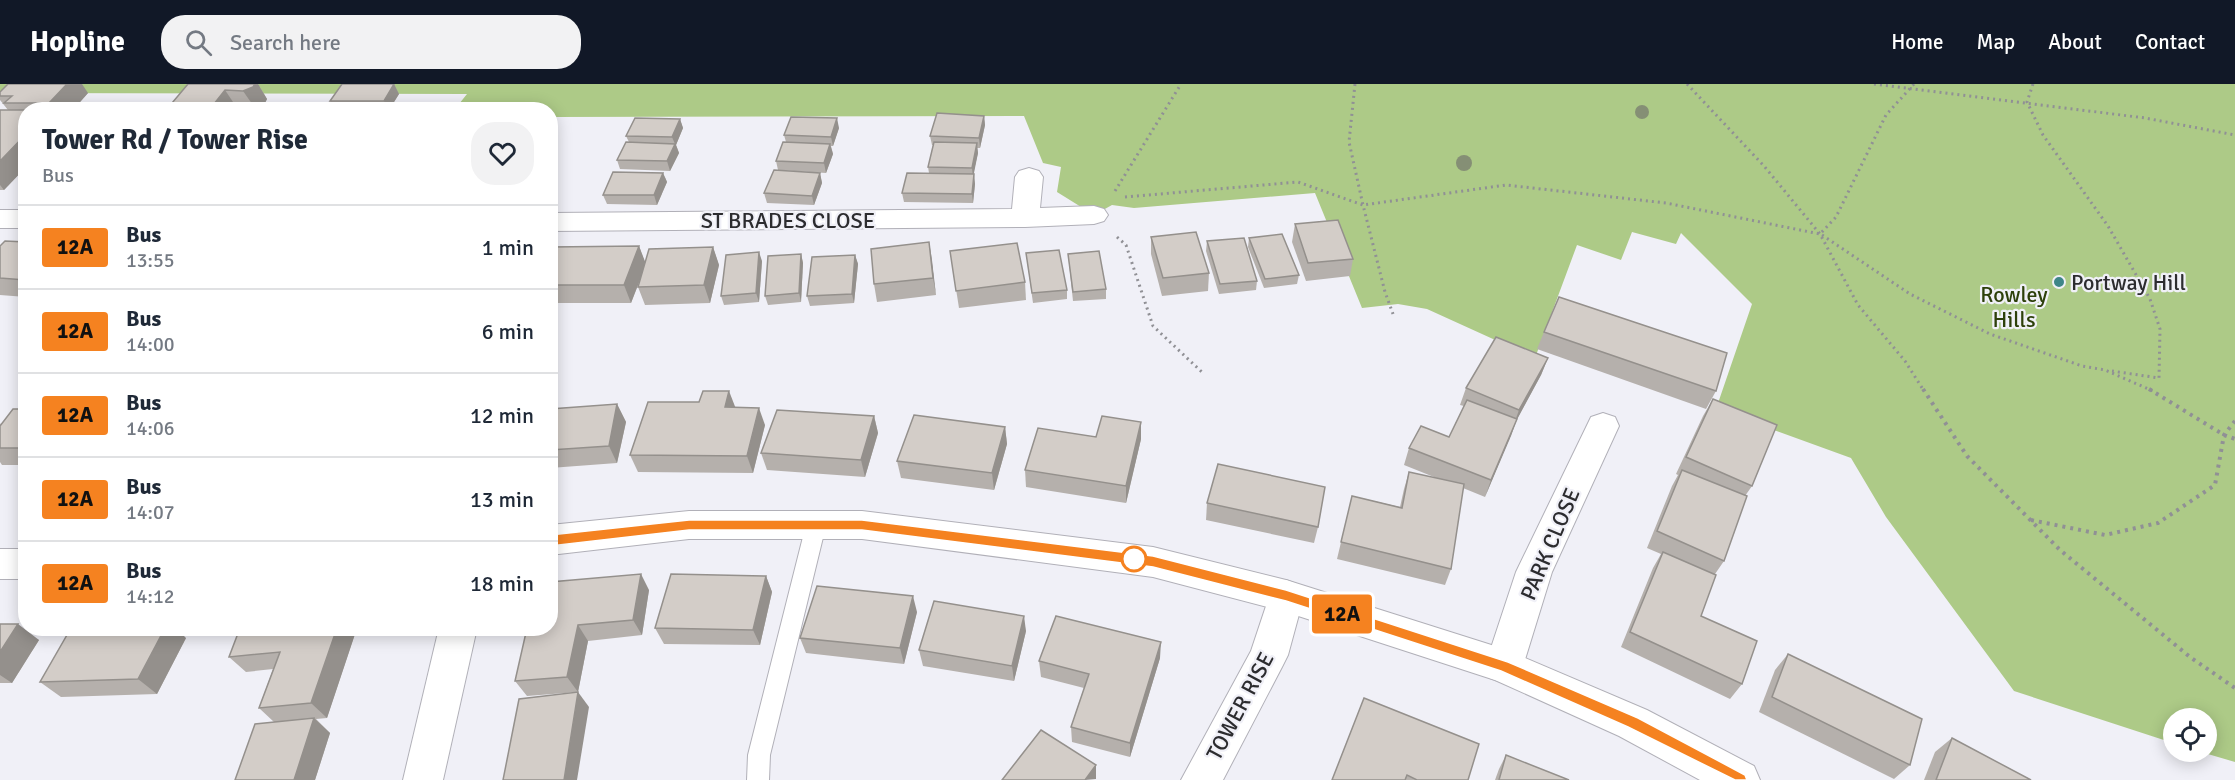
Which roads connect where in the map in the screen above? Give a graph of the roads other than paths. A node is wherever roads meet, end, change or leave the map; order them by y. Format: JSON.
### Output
{"nodes":[{"id":1,"x":1029,"y":177,"type":"dead end"},
{"id":2,"x":1102,"y":207,"type":"road end"},
{"id":3,"x":1025,"y":218,"type":"junction"},
{"id":4,"x":0,"y":219,"type":"edge"},
{"id":5,"x":18,"y":219,"type":"edge"},
{"id":6,"x":558,"y":222,"type":"edge"},
{"id":7,"x":1603,"y":426,"type":"dead end"},
{"id":8,"x":816,"y":525,"type":"junction"},
{"id":9,"x":558,"y":539,"type":"edge"},
{"id":10,"x":0,"y":564,"type":"edge"},
{"id":11,"x":18,"y":564,"type":"edge"},
{"id":12,"x":1286,"y":596,"type":"junction"},
{"id":13,"x":456,"y":636,"type":"edge"},
{"id":14,"x":1504,"y":666,"type":"junction"},
{"id":15,"x":423,"y":780,"type":"edge"},
{"id":16,"x":758,"y":780,"type":"edge"},
{"id":17,"x":1201,"y":780,"type":"edge"},
{"id":18,"x":1740,"y":780,"type":"edge"}],
"edges":[{"from":1,"to":3,"type":"street"},
{"from":2,"to":3,"type":"street","name":"ST BRADES CLOSE"},
{"from":3,"to":6,"type":"street","name":"ST BRADES CLOSE"},
{"from":4,"to":5,"type":"street"},
{"from":7,"to":14,"type":"street","name":"PARK CLOSE"},
{"from":8,"to":9,"type":"street"},
{"from":8,"to":12,"type":"street"},
{"from":8,"to":16,"type":"lane"},
{"from":10,"to":11,"type":"street"},
{"from":12,"to":14,"type":"street"},
{"from":12,"to":17,"type":"street","name":"TOWER RISE"},
{"from":13,"to":15,"type":"street"},
{"from":14,"to":18,"type":"street"}]}
